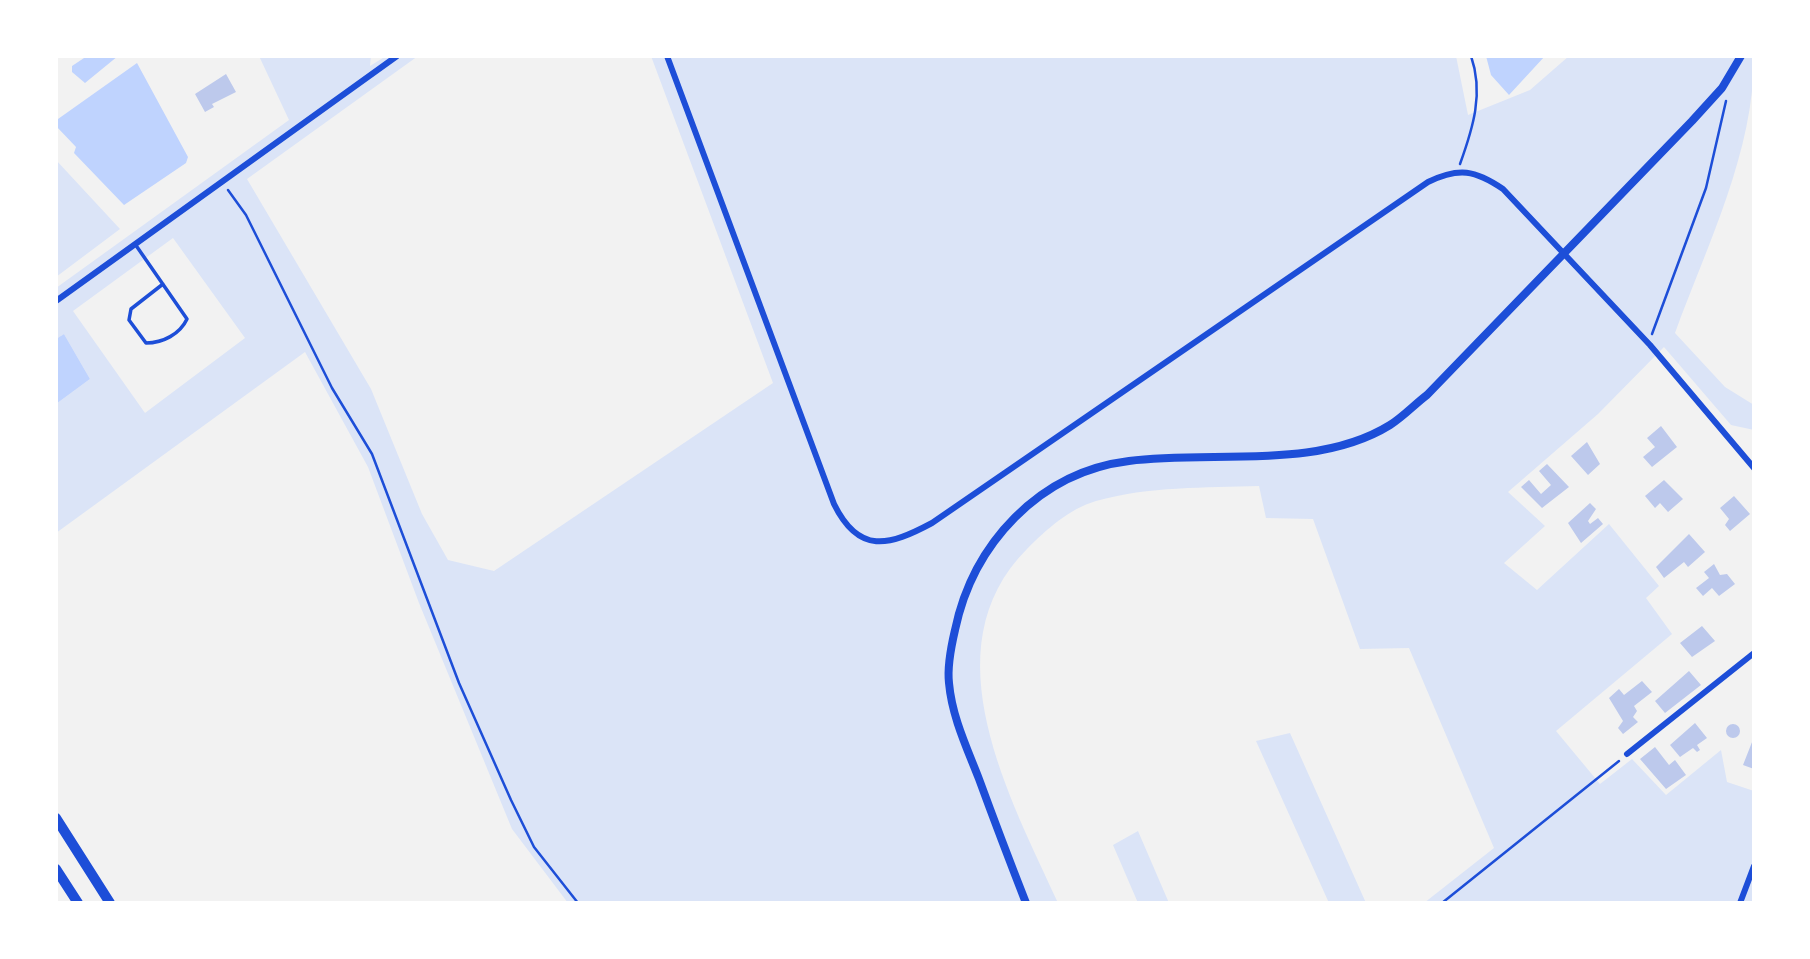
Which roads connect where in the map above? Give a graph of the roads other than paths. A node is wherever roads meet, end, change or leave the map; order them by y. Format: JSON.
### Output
{"nodes":[{"id":1,"x":397,"y":56,"type":"edge"},
{"id":2,"x":667,"y":56,"type":"edge"},
{"id":3,"x":1741,"y":56,"type":"edge"},
{"id":4,"x":135,"y":244,"type":"junction"},
{"id":5,"x":1564,"y":253,"type":"junction"},
{"id":6,"x":163,"y":284,"type":"junction"},
{"id":7,"x":56,"y":300,"type":"edge"},
{"id":8,"x":1754,"y":468,"type":"edge"},
{"id":9,"x":1754,"y":653,"type":"edge"},
{"id":10,"x":1627,"y":754,"type":"road end"},
{"id":11,"x":56,"y":818,"type":"edge"},
{"id":12,"x":1754,"y":866,"type":"edge"},
{"id":13,"x":56,"y":869,"type":"edge"},
{"id":14,"x":78,"y":903,"type":"edge"},
{"id":15,"x":110,"y":903,"type":"edge"},
{"id":16,"x":1026,"y":903,"type":"edge"},
{"id":17,"x":1740,"y":903,"type":"edge"}],
"edges":[{"from":1,"to":4,"type":"street"},
{"from":2,"to":5,"type":"street"},
{"from":3,"to":5,"type":"street"},
{"from":4,"to":6,"type":"lane"},
{"from":4,"to":7,"type":"street"},
{"from":5,"to":8,"type":"street"},
{"from":5,"to":16,"type":"street"},
{"from":6,"to":6,"type":"lane"},
{"from":9,"to":10,"type":"street"},
{"from":11,"to":15,"type":"highway"},
{"from":12,"to":17,"type":"street"},
{"from":13,"to":14,"type":"highway"}]}
